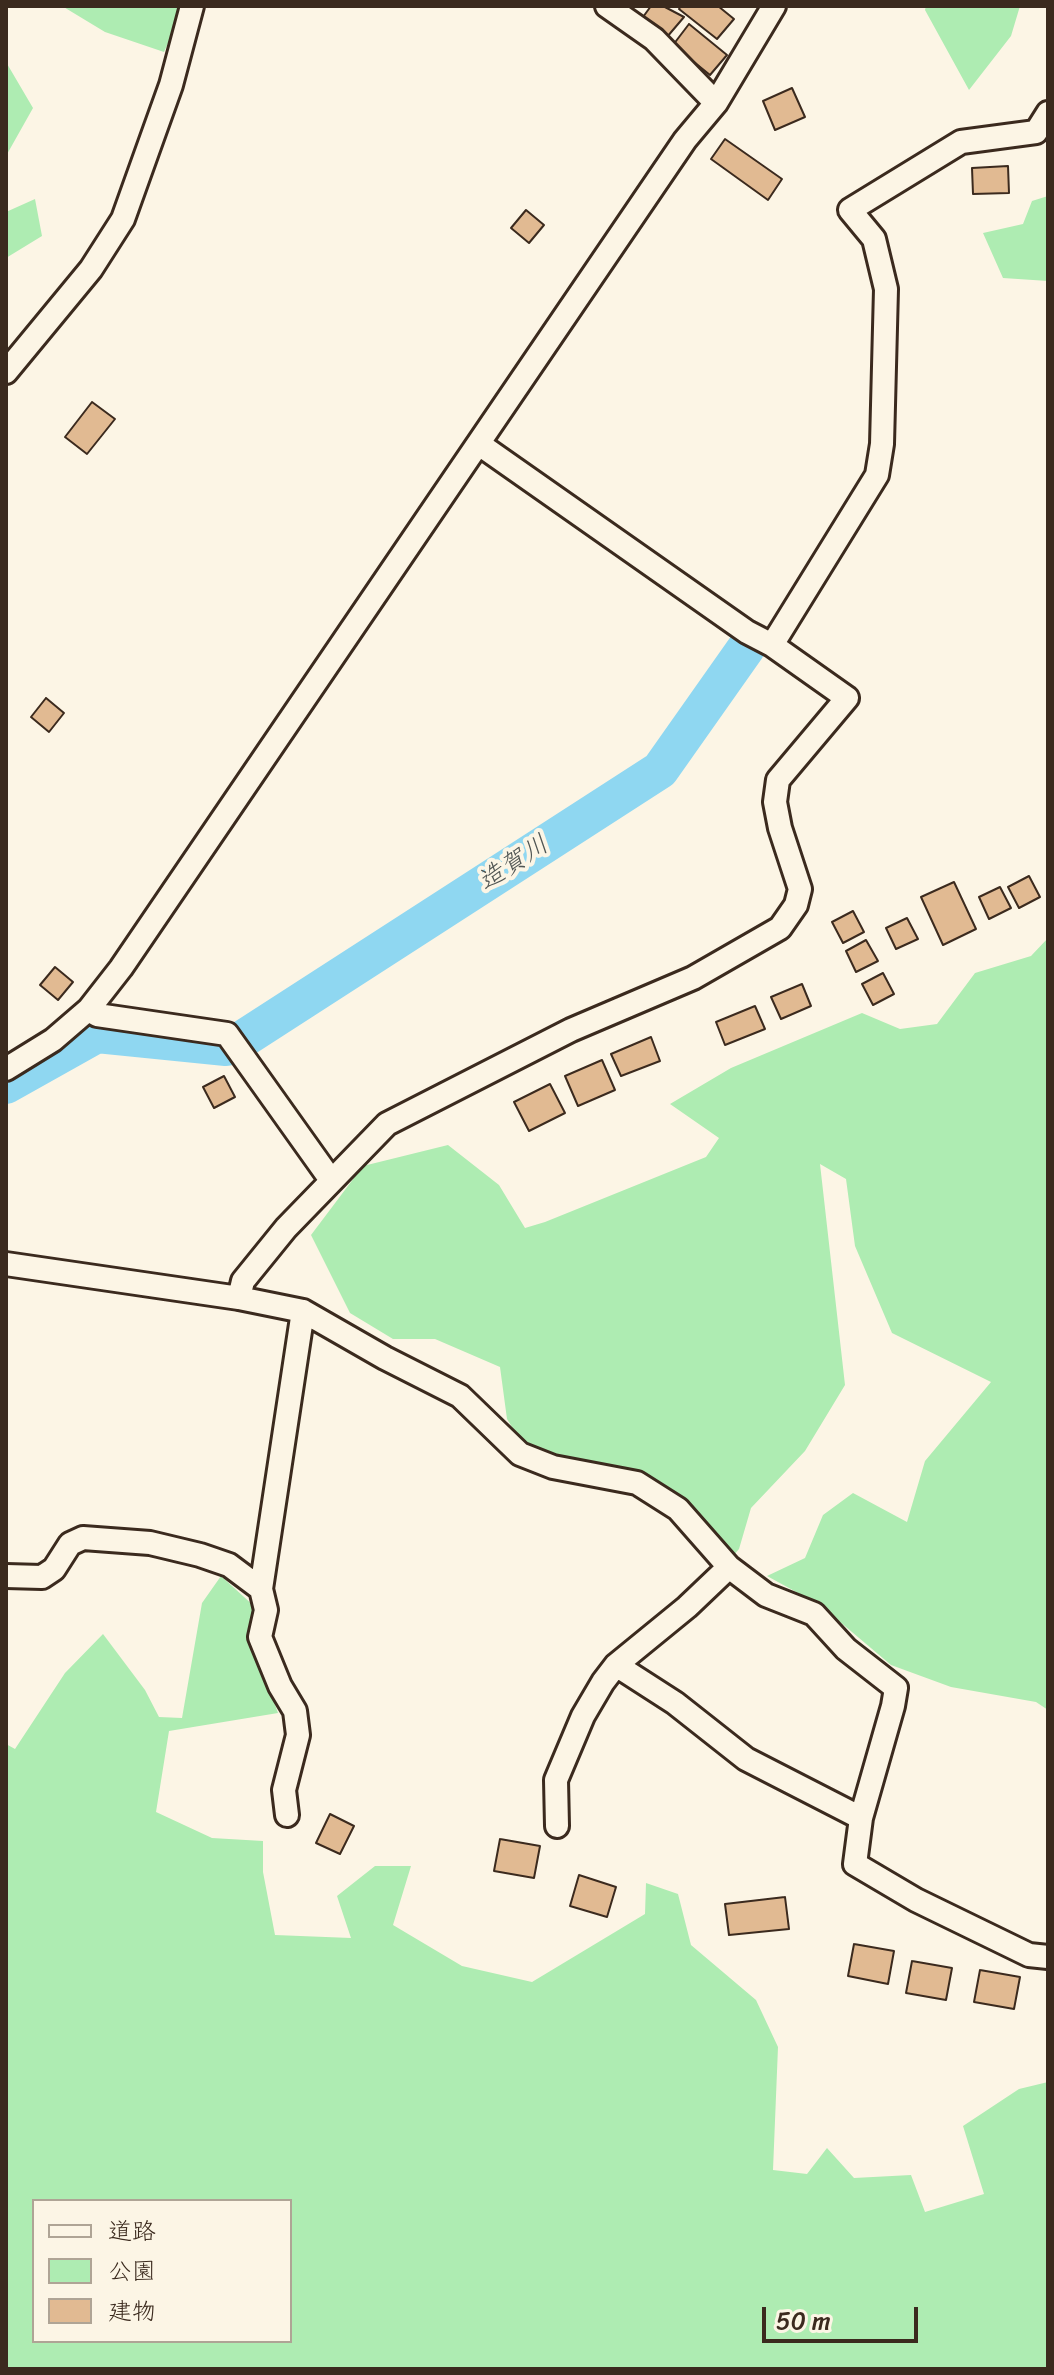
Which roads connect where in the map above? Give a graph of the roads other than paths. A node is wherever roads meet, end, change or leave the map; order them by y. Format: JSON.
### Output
{"nodes":[{"id":1,"x":192,"y":6,"type":"edge"},
{"id":2,"x":607,"y":6,"type":"edge"},
{"id":3,"x":774,"y":6,"type":"edge"},
{"id":4,"x":716,"y":103,"type":"junction"},
{"id":5,"x":1048,"y":113,"type":"edge"},
{"id":6,"x":6,"y":372,"type":"edge"},
{"id":7,"x":479,"y":444,"type":"junction"},
{"id":8,"x":772,"y":645,"type":"junction"},
{"id":9,"x":89,"y":1009,"type":"junction"},
{"id":10,"x":6,"y":1069,"type":"edge"},
{"id":11,"x":331,"y":1180,"type":"junction"},
{"id":12,"x":6,"y":1264,"type":"edge"},
{"id":13,"x":239,"y":1298,"type":"junction"},
{"id":14,"x":303,"y":1311,"type":"junction"},
{"id":15,"x":729,"y":1567,"type":"junction"},
{"id":16,"x":6,"y":1576,"type":"edge"},
{"id":17,"x":261,"y":1589,"type":"junction"},
{"id":18,"x":616,"y":1665,"type":"junction"},
{"id":19,"x":287,"y":1815,"type":"dead end"},
{"id":20,"x":861,"y":1818,"type":"junction"},
{"id":21,"x":557,"y":1826,"type":"dead end"},
{"id":22,"x":1048,"y":1957,"type":"edge"}],
"edges":[{"from":1,"to":6,"type":"street"},
{"from":2,"to":4,"type":"street"},
{"from":3,"to":4,"type":"street"},
{"from":4,"to":7,"type":"street"},
{"from":5,"to":8,"type":"street"},
{"from":7,"to":8,"type":"street"},
{"from":7,"to":9,"type":"street"},
{"from":8,"to":11,"type":"street"},
{"from":9,"to":10,"type":"street"},
{"from":9,"to":11,"type":"street"},
{"from":11,"to":13,"type":"street"},
{"from":12,"to":13,"type":"street"},
{"from":13,"to":14,"type":"street"},
{"from":14,"to":15,"type":"street"},
{"from":14,"to":17,"type":"street"},
{"from":15,"to":18,"type":"street"},
{"from":15,"to":20,"type":"street"},
{"from":16,"to":17,"type":"street"},
{"from":17,"to":19,"type":"street"},
{"from":18,"to":20,"type":"street"},
{"from":18,"to":21,"type":"street"},
{"from":20,"to":22,"type":"street"}]}
